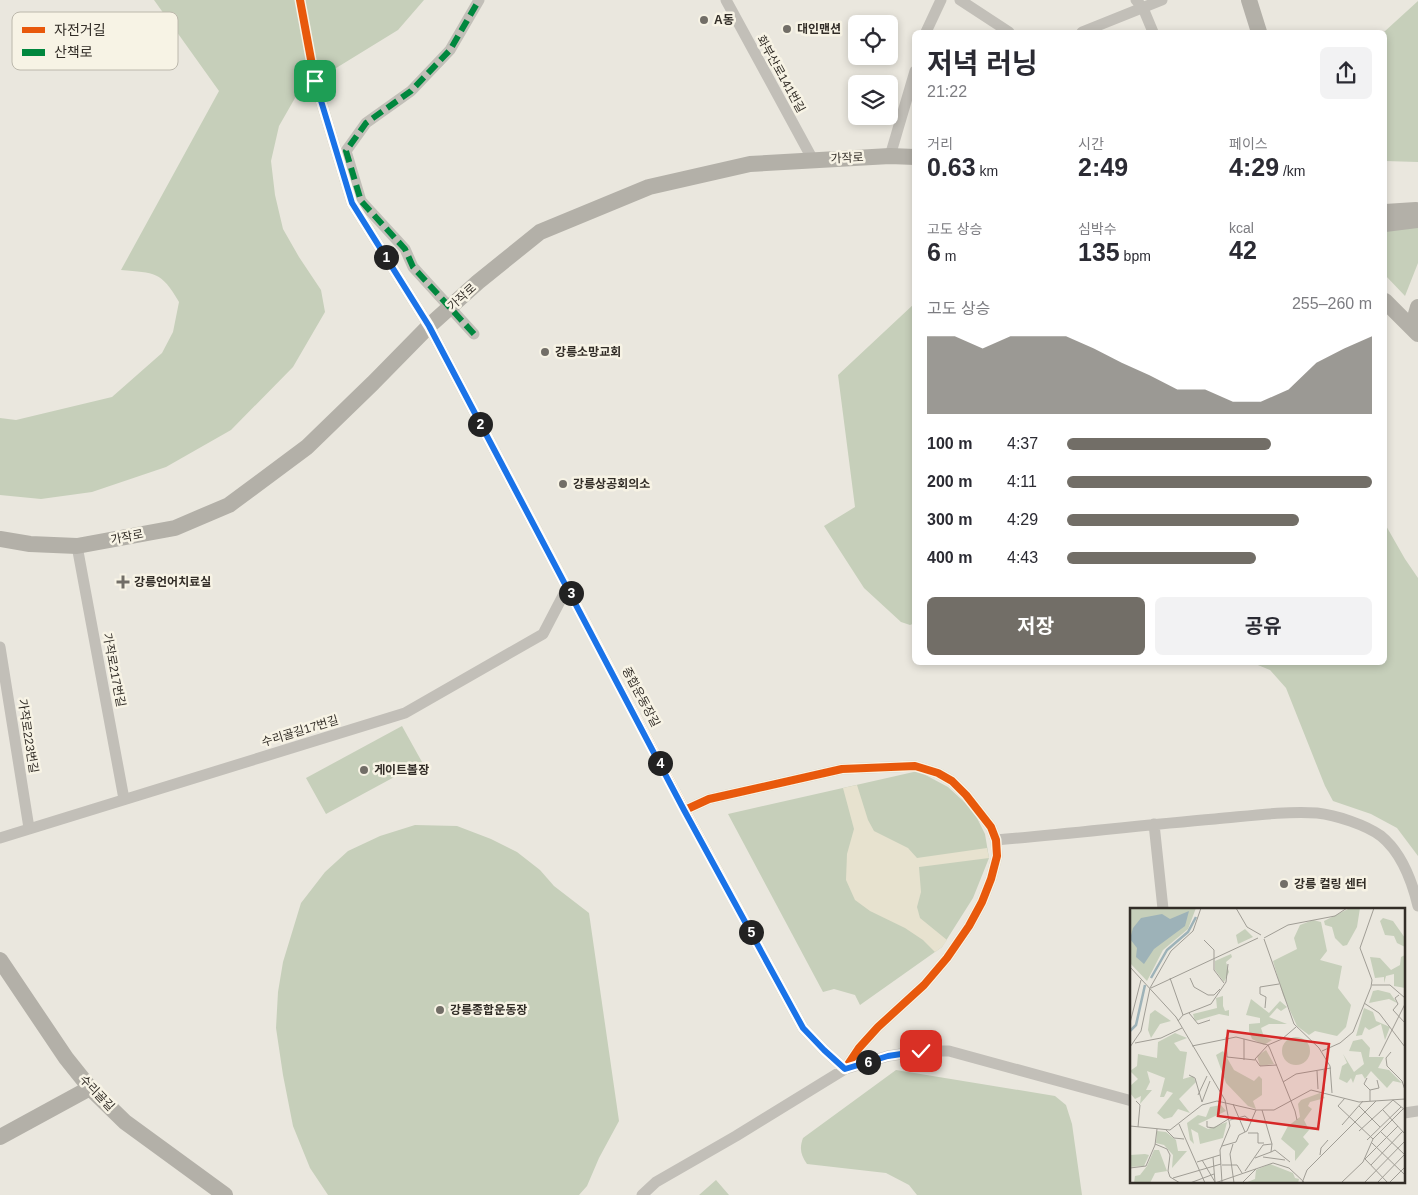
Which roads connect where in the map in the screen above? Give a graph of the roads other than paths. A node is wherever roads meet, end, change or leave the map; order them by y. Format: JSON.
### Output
{"nodes":[{"id":1,"x":479,"y":0,"type":"edge"},
{"id":2,"x":726,"y":0,"type":"edge"},
{"id":3,"x":941,"y":0,"type":"edge"},
{"id":4,"x":960,"y":0,"type":"edge"},
{"id":5,"x":1162,"y":0,"type":"edge"},
{"id":6,"x":1249,"y":0,"type":"edge"},
{"id":7,"x":1140,"y":4,"type":"edge"},
{"id":8,"x":927,"y":30,"type":"edge"},
{"id":9,"x":1006,"y":30,"type":"edge"},
{"id":10,"x":1086,"y":30,"type":"edge"},
{"id":11,"x":1151,"y":30,"type":"edge"},
{"id":12,"x":1258,"y":30,"type":"edge"},
{"id":13,"x":315,"y":81,"type":"tunnel mouth"},
{"id":14,"x":912,"y":81,"type":"edge"},
{"id":15,"x":890,"y":156,"type":"junction"},
{"id":16,"x":912,"y":157,"type":"edge"},
{"id":17,"x":813,"y":160,"type":"junction"},
{"id":18,"x":1418,"y":210,"type":"edge"},
{"id":19,"x":1387,"y":212,"type":"edge"},
{"id":20,"x":1418,"y":220,"type":"edge"},
{"id":21,"x":1387,"y":224,"type":"edge"},
{"id":22,"x":1387,"y":303,"type":"edge"},
{"id":23,"x":1418,"y":307,"type":"edge"},
{"id":24,"x":429,"y":326,"type":"junction"},
{"id":25,"x":1415,"y":331,"type":"edge"},
{"id":26,"x":474,"y":334,"type":"dead end"},
{"id":27,"x":0,"y":539,"type":"edge"},
{"id":28,"x":77,"y":546,"type":"junction"},
{"id":29,"x":568,"y":586,"type":"junction"},
{"id":30,"x":0,"y":647,"type":"edge"},
{"id":31,"x":124,"y":799,"type":"junction"},
{"id":32,"x":684,"y":810,"type":"junction"},
{"id":33,"x":1154,"y":824,"type":"junction"},
{"id":34,"x":29,"y":828,"type":"junction"},
{"id":35,"x":0,"y":838,"type":"edge"},
{"id":36,"x":996,"y":840,"type":"junction"},
{"id":37,"x":1418,"y":906,"type":"edge"},
{"id":38,"x":1163,"y":908,"type":"edge"},
{"id":39,"x":0,"y":960,"type":"edge"},
{"id":40,"x":845,"y":1069,"type":"junction"},
{"id":41,"x":90,"y":1088,"type":"junction"},
{"id":42,"x":1130,"y":1100,"type":"edge"},
{"id":43,"x":0,"y":1137,"type":"edge"},
{"id":44,"x":225,"y":1195,"type":"edge"},
{"id":45,"x":642,"y":1195,"type":"edge"}],
"edges":[{"from":1,"to":26,"type":"street"},
{"from":2,"to":17,"type":"street","name":"화부산로141번길"},
{"from":3,"to":8,"type":"street"},
{"from":4,"to":9,"type":"street"},
{"from":5,"to":7,"type":"street"},
{"from":6,"to":12,"type":"street"},
{"from":7,"to":10,"type":"street"},
{"from":7,"to":11,"type":"street"},
{"from":13,"to":24,"type":"street","name":"종합운동장길"},
{"from":14,"to":15,"type":"street"},
{"from":15,"to":16,"type":"street","name":"가작로"},
{"from":15,"to":17,"type":"street","name":"가작로"},
{"from":17,"to":24,"type":"street","name":"가작로"},
{"from":18,"to":19,"type":"street"},
{"from":20,"to":21,"type":"street"},
{"from":22,"to":25,"type":"street"},
{"from":23,"to":25,"type":"street"},
{"from":24,"to":28,"type":"street","name":"가작로"},
{"from":24,"to":29,"type":"street","name":"종합운동장길"},
{"from":27,"to":28,"type":"street","name":"가작로"},
{"from":28,"to":31,"type":"street","name":"가작로217번길"},
{"from":29,"to":31,"type":"street","name":"수리골길17번길"},
{"from":29,"to":32,"type":"street","name":"종합운동장길"},
{"from":30,"to":34,"type":"street","name":"가작로223번길"},
{"from":31,"to":34,"type":"street","name":"수리골길17번길"},
{"from":32,"to":36,"type":"street"},
{"from":32,"to":40,"type":"street","name":"종합운동장길"},
{"from":33,"to":36,"type":"street"},
{"from":33,"to":37,"type":"street"},
{"from":33,"to":38,"type":"street"},
{"from":34,"to":35,"type":"street","name":"수리골길17번길"},
{"from":36,"to":40,"type":"street"},
{"from":39,"to":41,"type":"street","name":"수리골길"},
{"from":40,"to":42,"type":"street"},
{"from":40,"to":45,"type":"street"},
{"from":41,"to":43,"type":"street"},
{"from":41,"to":44,"type":"street","name":"수리골길"}]}
